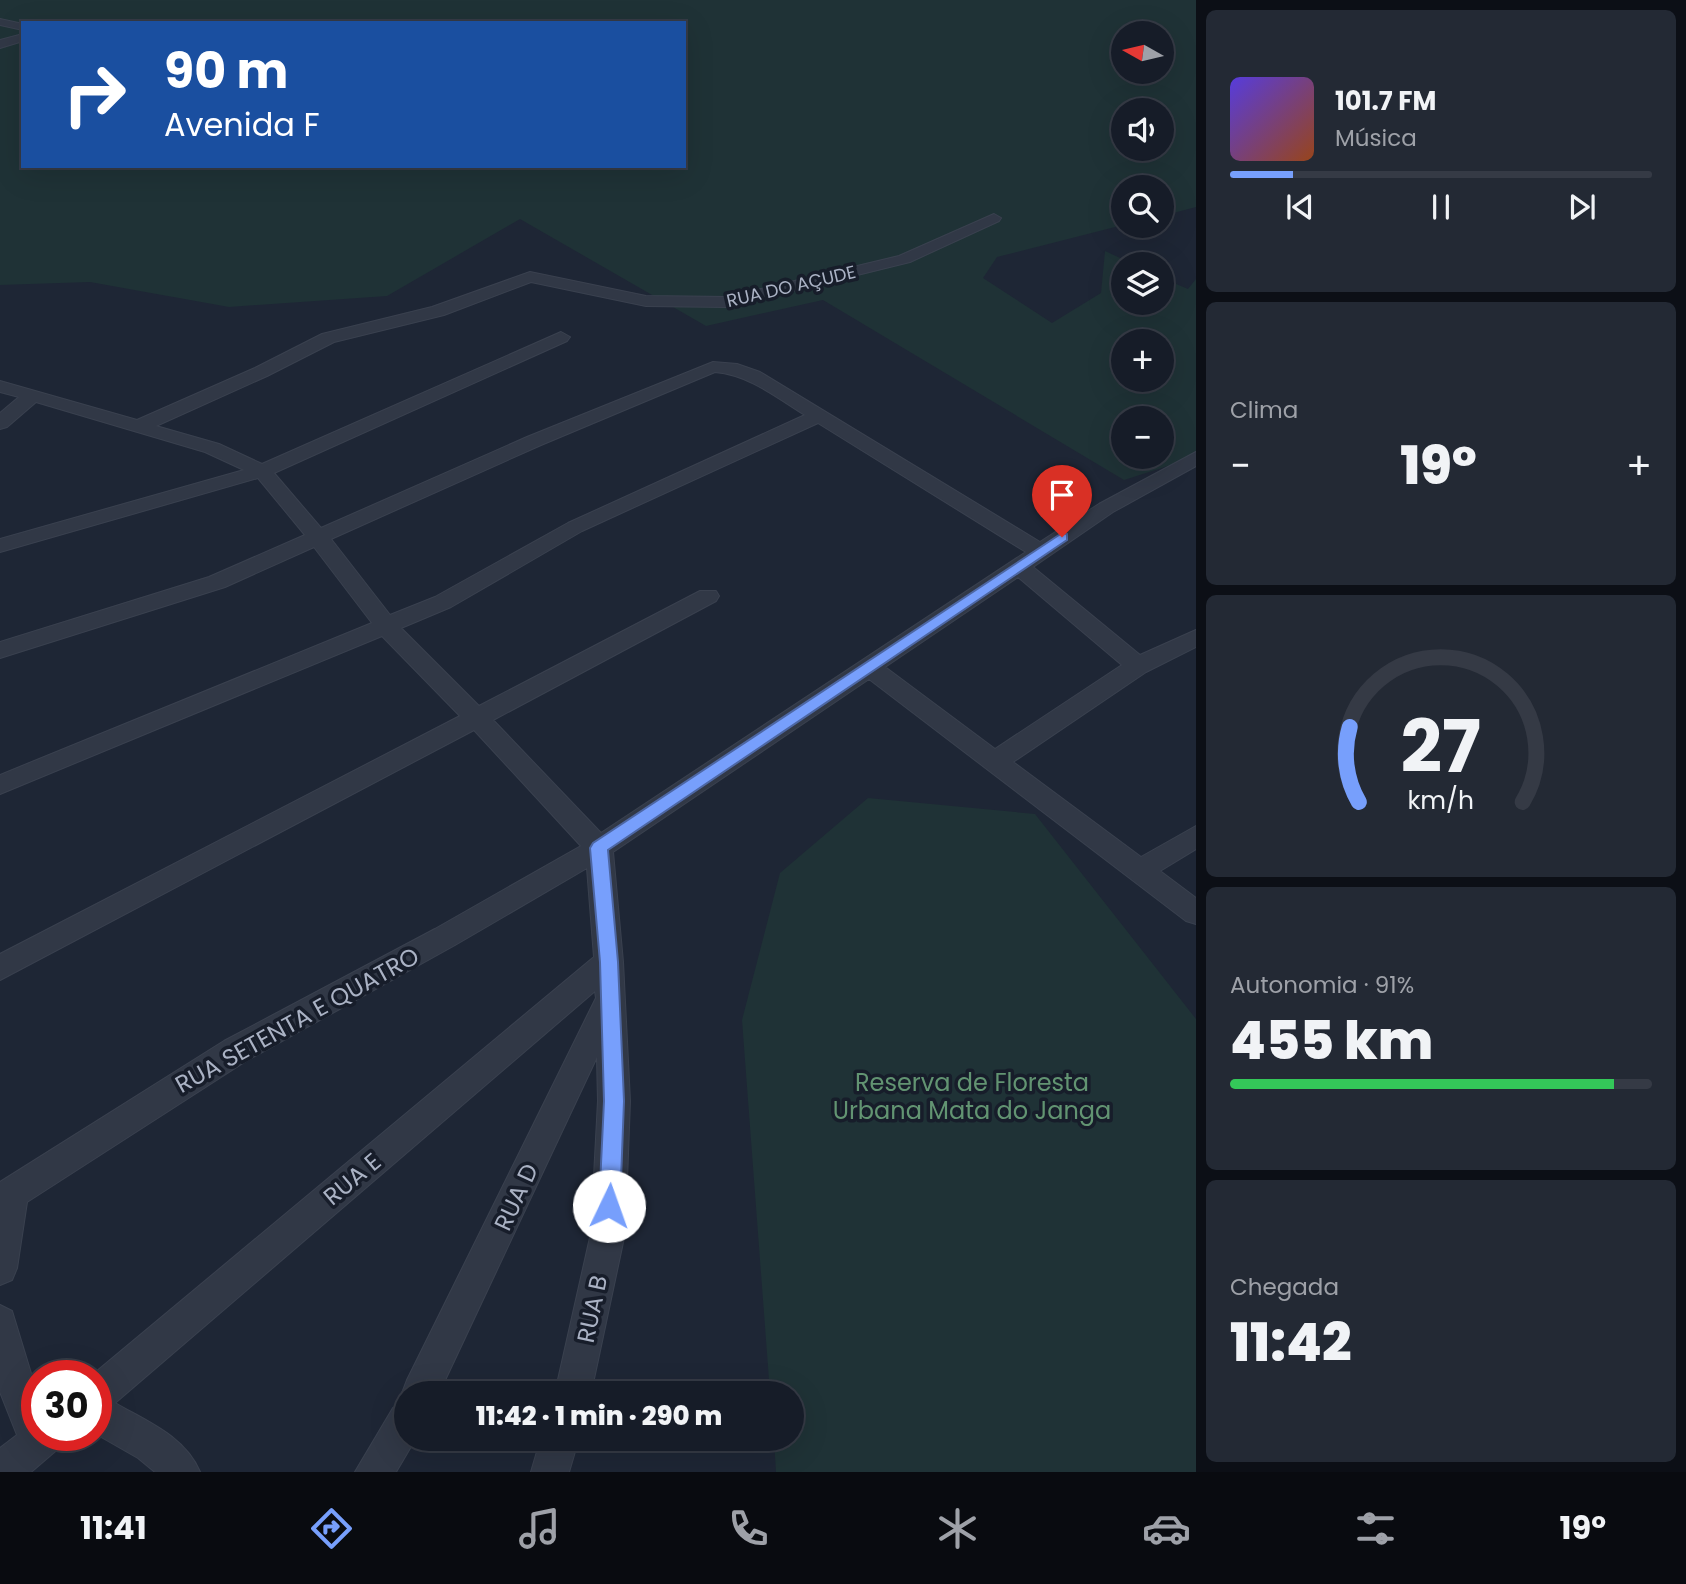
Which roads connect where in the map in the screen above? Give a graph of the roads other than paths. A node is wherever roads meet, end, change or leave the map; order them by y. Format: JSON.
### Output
{"nodes":[{"id":1,"x":0,"y":22,"type":"edge"},
{"id":2,"x":21,"y":27,"type":"edge"},
{"id":3,"x":21,"y":38,"type":"edge"},
{"id":4,"x":0,"y":44,"type":"edge"},
{"id":5,"x":994,"y":218,"type":"dead end"},
{"id":6,"x":561,"y":337,"type":"dead end"},
{"id":7,"x":0,"y":386,"type":"edge"},
{"id":8,"x":32,"y":396,"type":"junction"},
{"id":9,"x":821,"y":415,"type":"junction"},
{"id":10,"x":0,"y":423,"type":"edge"},
{"id":11,"x":138,"y":427,"type":"junction"},
{"id":12,"x":1196,"y":458,"type":"edge"},
{"id":13,"x":262,"y":471,"type":"junction"},
{"id":14,"x":318,"y":537,"type":"junction"},
{"id":15,"x":0,"y":546,"type":"edge"},
{"id":16,"x":1041,"y":552,"type":"junction"},
{"id":17,"x":1019,"y":567,"type":"junction"},
{"id":18,"x":708,"y":596,"type":"dead end"},
{"id":19,"x":386,"y":626,"type":"junction"},
{"id":20,"x":1196,"y":638,"type":"edge"},
{"id":21,"x":0,"y":650,"type":"edge"},
{"id":22,"x":1138,"y":666,"type":"junction"},
{"id":23,"x":869,"y":667,"type":"junction"},
{"id":24,"x":477,"y":718,"type":"junction"},
{"id":25,"x":996,"y":761,"type":"junction"},
{"id":26,"x":0,"y":785,"type":"edge"},
{"id":27,"x":1196,"y":836,"type":"edge"},
{"id":28,"x":599,"y":848,"type":"junction"},
{"id":29,"x":1141,"y":870,"type":"junction"},
{"id":30,"x":1196,"y":913,"type":"edge"},
{"id":31,"x":609,"y":962,"type":"junction"},
{"id":32,"x":0,"y":968,"type":"edge"},
{"id":33,"x":610,"y":1000,"type":"junction"},
{"id":34,"x":6,"y":1197,"type":"edge"},
{"id":35,"x":0,"y":1268,"type":"edge"},
{"id":36,"x":0,"y":1323,"type":"edge"},
{"id":37,"x":112,"y":1381,"type":"edge"},
{"id":38,"x":426,"y":1381,"type":"edge"},
{"id":39,"x":576,"y":1381,"type":"edge"},
{"id":40,"x":21,"y":1395,"type":"edge"},
{"id":41,"x":112,"y":1421,"type":"edge"},
{"id":42,"x":394,"y":1440,"type":"edge"},
{"id":43,"x":26,"y":1451,"type":"edge"},
{"id":44,"x":556,"y":1451,"type":"edge"},
{"id":45,"x":1,"y":1472,"type":"edge"},
{"id":46,"x":181,"y":1472,"type":"edge"},
{"id":47,"x":374,"y":1472,"type":"edge"},
{"id":48,"x":550,"y":1472,"type":"edge"}],
"edges":[{"from":1,"to":2,"type":"street"},
{"from":3,"to":4,"type":"street"},
{"from":5,"to":11,"type":"street","name":"RUA DO AÇUDE"},
{"from":6,"to":13,"type":"street"},
{"from":7,"to":8,"type":"street"},
{"from":8,"to":10,"type":"street"},
{"from":8,"to":11,"type":"street"},
{"from":9,"to":14,"type":"street"},
{"from":9,"to":16,"type":"street"},
{"from":9,"to":19,"type":"street"},
{"from":11,"to":13,"type":"street"},
{"from":12,"to":16,"type":"street","name":"RUA SETENTA E QUATRO"},
{"from":13,"to":14,"type":"street"},
{"from":13,"to":15,"type":"street"},
{"from":14,"to":19,"type":"street"},
{"from":14,"to":21,"type":"street"},
{"from":16,"to":17,"type":"street","name":"RUA SETENTA E QUATRO"},
{"from":17,"to":22,"type":"street"},
{"from":17,"to":23,"type":"street","name":"RUA SETENTA E QUATRO"},
{"from":18,"to":24,"type":"street"},
{"from":19,"to":24,"type":"street"},
{"from":19,"to":26,"type":"street"},
{"from":20,"to":22,"type":"street"},
{"from":22,"to":25,"type":"street"},
{"from":23,"to":25,"type":"street"},
{"from":23,"to":28,"type":"street","name":"RUA SETENTA E QUATRO"},
{"from":24,"to":28,"type":"street"},
{"from":24,"to":32,"type":"street"},
{"from":25,"to":29,"type":"street"},
{"from":27,"to":29,"type":"street"},
{"from":28,"to":31,"type":"street","name":"RUA B"},
{"from":28,"to":34,"type":"street","name":"RUA SETENTA E QUATRO"},
{"from":29,"to":30,"type":"street"},
{"from":31,"to":33,"type":"street","name":"RUA B"},
{"from":31,"to":37,"type":"street","name":"RUA E"},
{"from":33,"to":38,"type":"street","name":"RUA D"},
{"from":33,"to":39,"type":"street","name":"RUA B"},
{"from":34,"to":35,"type":"street"},
{"from":36,"to":40,"type":"street"},
{"from":41,"to":46,"type":"street"},
{"from":42,"to":47,"type":"street"},
{"from":43,"to":45,"type":"street"},
{"from":44,"to":48,"type":"street"}]}
